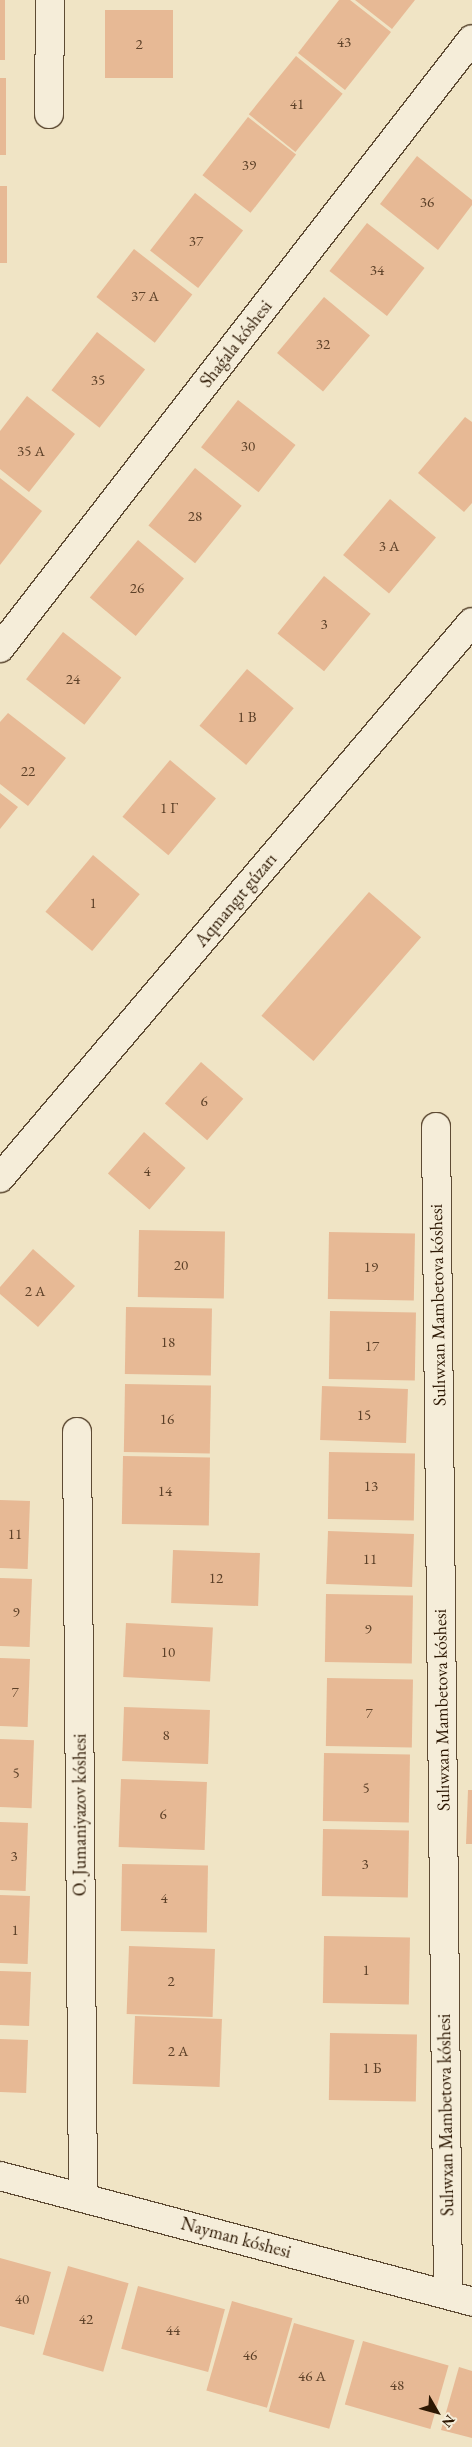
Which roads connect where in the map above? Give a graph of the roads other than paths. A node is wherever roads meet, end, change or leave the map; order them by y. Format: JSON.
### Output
{"nodes":[{"id":1,"x":50,"y":0,"type":"edge"},
{"id":2,"x":472,"y":39,"type":"edge"},
{"id":3,"x":49,"y":114,"type":"dead end"},
{"id":4,"x":472,"y":622,"type":"edge"},
{"id":5,"x":0,"y":648,"type":"edge"},
{"id":6,"x":436,"y":1127,"type":"dead end"},
{"id":7,"x":0,"y":1178,"type":"edge"},
{"id":8,"x":77,"y":1432,"type":"dead end"},
{"id":9,"x":0,"y":2176,"type":"edge"},
{"id":10,"x":83,"y":2198,"type":"junction"},
{"id":11,"x":460,"y":2298,"type":"edge"}],
"edges":[{"from":1,"to":3,"type":"street"},
{"from":2,"to":5,"type":"street","name":"Shaǵala kóshesi"},
{"from":4,"to":7,"type":"street","name":"Aqmangıt gúzarı"},
{"from":6,"to":11,"type":"street","name":"Sulıwxan Mambetova kóshesi"},
{"from":8,"to":10,"type":"street","name":"O. Jumaniyazov kóshesi"},
{"from":9,"to":10,"type":"street","name":"Nayman kóshesi"},
{"from":10,"to":11,"type":"street","name":"Nayman kóshesi"}]}
